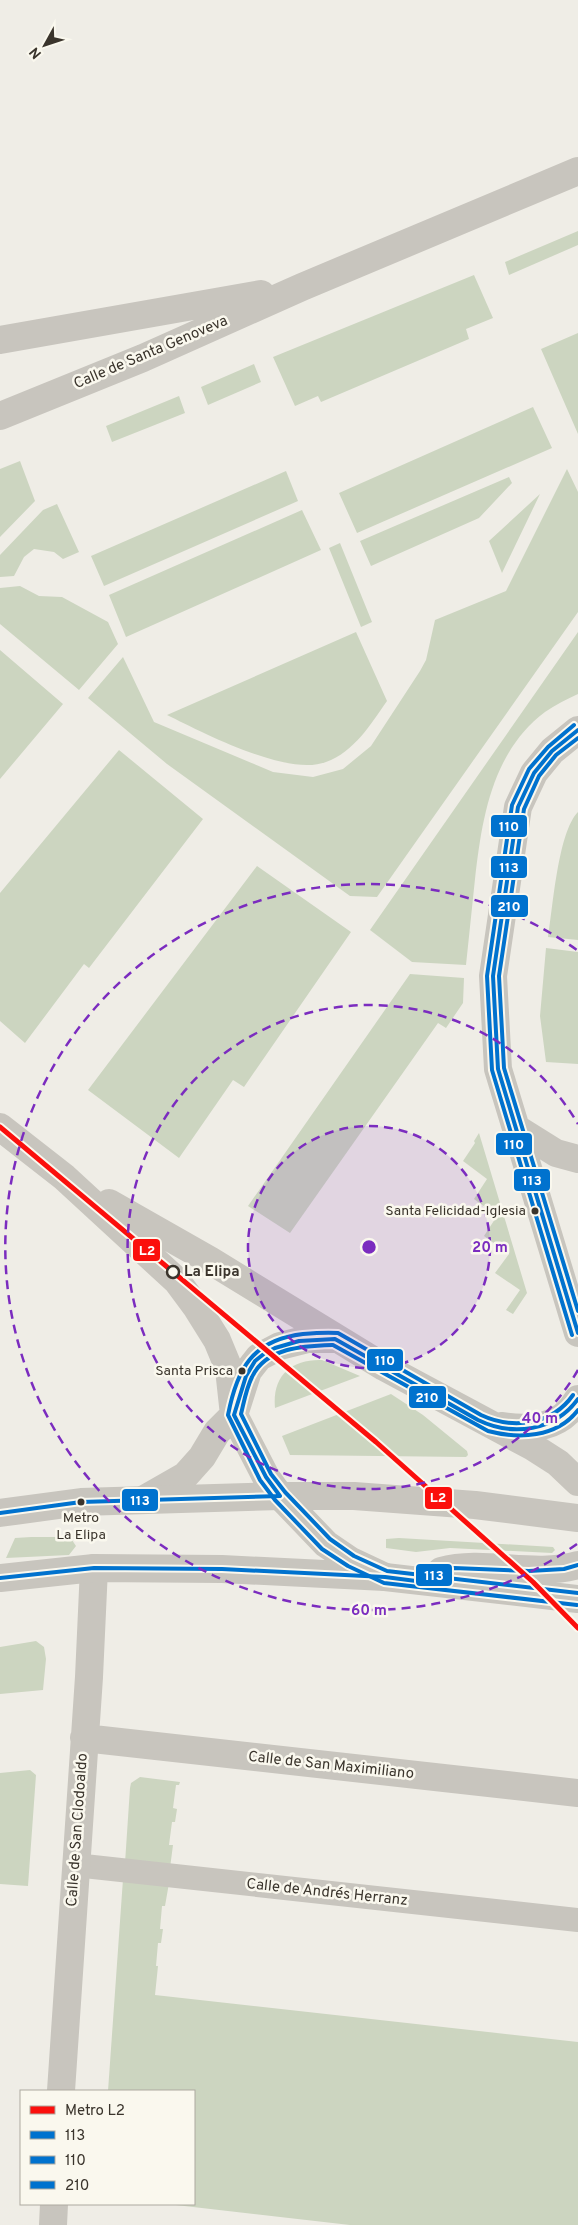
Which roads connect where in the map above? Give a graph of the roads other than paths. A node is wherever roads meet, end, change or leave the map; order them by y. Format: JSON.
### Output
{"nodes":[{"id":1,"x":578,"y":171,"type":"edge"},
{"id":2,"x":302,"y":286,"type":"junction"},
{"id":3,"x":0,"y":340,"type":"edge"},
{"id":4,"x":0,"y":416,"type":"edge"},
{"id":5,"x":578,"y":730,"type":"edge"},
{"id":6,"x":0,"y":1127,"type":"edge"},
{"id":7,"x":516,"y":1128,"type":"junction"},
{"id":8,"x":578,"y":1159,"type":"edge"},
{"id":9,"x":64,"y":1178,"type":"junction"},
{"id":10,"x":578,"y":1333,"type":"edge"},
{"id":11,"x":335,"y":1339,"type":"junction"},
{"id":12,"x":578,"y":1399,"type":"edge"},
{"id":13,"x":234,"y":1415,"type":"junction"},
{"id":14,"x":489,"y":1425,"type":"junction"},
{"id":15,"x":578,"y":1482,"type":"edge"},
{"id":16,"x":280,"y":1496,"type":"junction"},
{"id":17,"x":143,"y":1500,"type":"junction"},
{"id":18,"x":0,"y":1513,"type":"edge"},
{"id":19,"x":578,"y":1518,"type":"edge"},
{"id":20,"x":578,"y":1565,"type":"edge"},
{"id":21,"x":94,"y":1568,"type":"junction"},
{"id":22,"x":385,"y":1577,"type":"junction"},
{"id":23,"x":0,"y":1578,"type":"edge"},
{"id":24,"x":416,"y":1581,"type":"junction"},
{"id":25,"x":578,"y":1599,"type":"edge"},
{"id":26,"x":84,"y":1738,"type":"junction"},
{"id":27,"x":578,"y":1793,"type":"edge"},
{"id":28,"x":76,"y":1865,"type":"junction"},
{"id":29,"x":578,"y":1920,"type":"edge"},
{"id":30,"x":61,"y":2090,"type":"edge"},
{"id":31,"x":54,"y":2205,"type":"edge"},
{"id":32,"x":52,"y":2225,"type":"edge"}],
"edges":[{"from":1,"to":2,"type":"street","name":"Calle de Santa Genoveva"},
{"from":2,"to":3,"type":"street","name":"Calle de Santa Genoveva"},
{"from":2,"to":4,"type":"street","name":"Calle de Santa Genoveva"},
{"from":5,"to":7,"type":"street"},
{"from":6,"to":9,"type":"street"},
{"from":7,"to":8,"type":"street"},
{"from":7,"to":10,"type":"street"},
{"from":9,"to":11,"type":"street"},
{"from":9,"to":13,"type":"street"},
{"from":11,"to":13,"type":"street"},
{"from":11,"to":14,"type":"street"},
{"from":12,"to":14,"type":"street"},
{"from":13,"to":16,"type":"street"},
{"from":13,"to":17,"type":"street"},
{"from":14,"to":15,"type":"street"},
{"from":16,"to":17,"type":"street"},
{"from":16,"to":19,"type":"street"},
{"from":16,"to":22,"type":"street"},
{"from":17,"to":18,"type":"street"},
{"from":20,"to":24,"type":"street"},
{"from":21,"to":22,"type":"street"},
{"from":21,"to":23,"type":"street"},
{"from":21,"to":26,"type":"street","name":"Calle de San Clodoaldo"},
{"from":22,"to":24,"type":"street"},
{"from":24,"to":25,"type":"street"},
{"from":26,"to":27,"type":"street","name":"Calle de San Maximiliano"},
{"from":26,"to":28,"type":"street","name":"Calle de San Clodoaldo"},
{"from":28,"to":29,"type":"street","name":"Calle de Andrés Herranz"},
{"from":28,"to":30,"type":"street","name":"Calle de San Clodoaldo"},
{"from":31,"to":32,"type":"street"}]}
